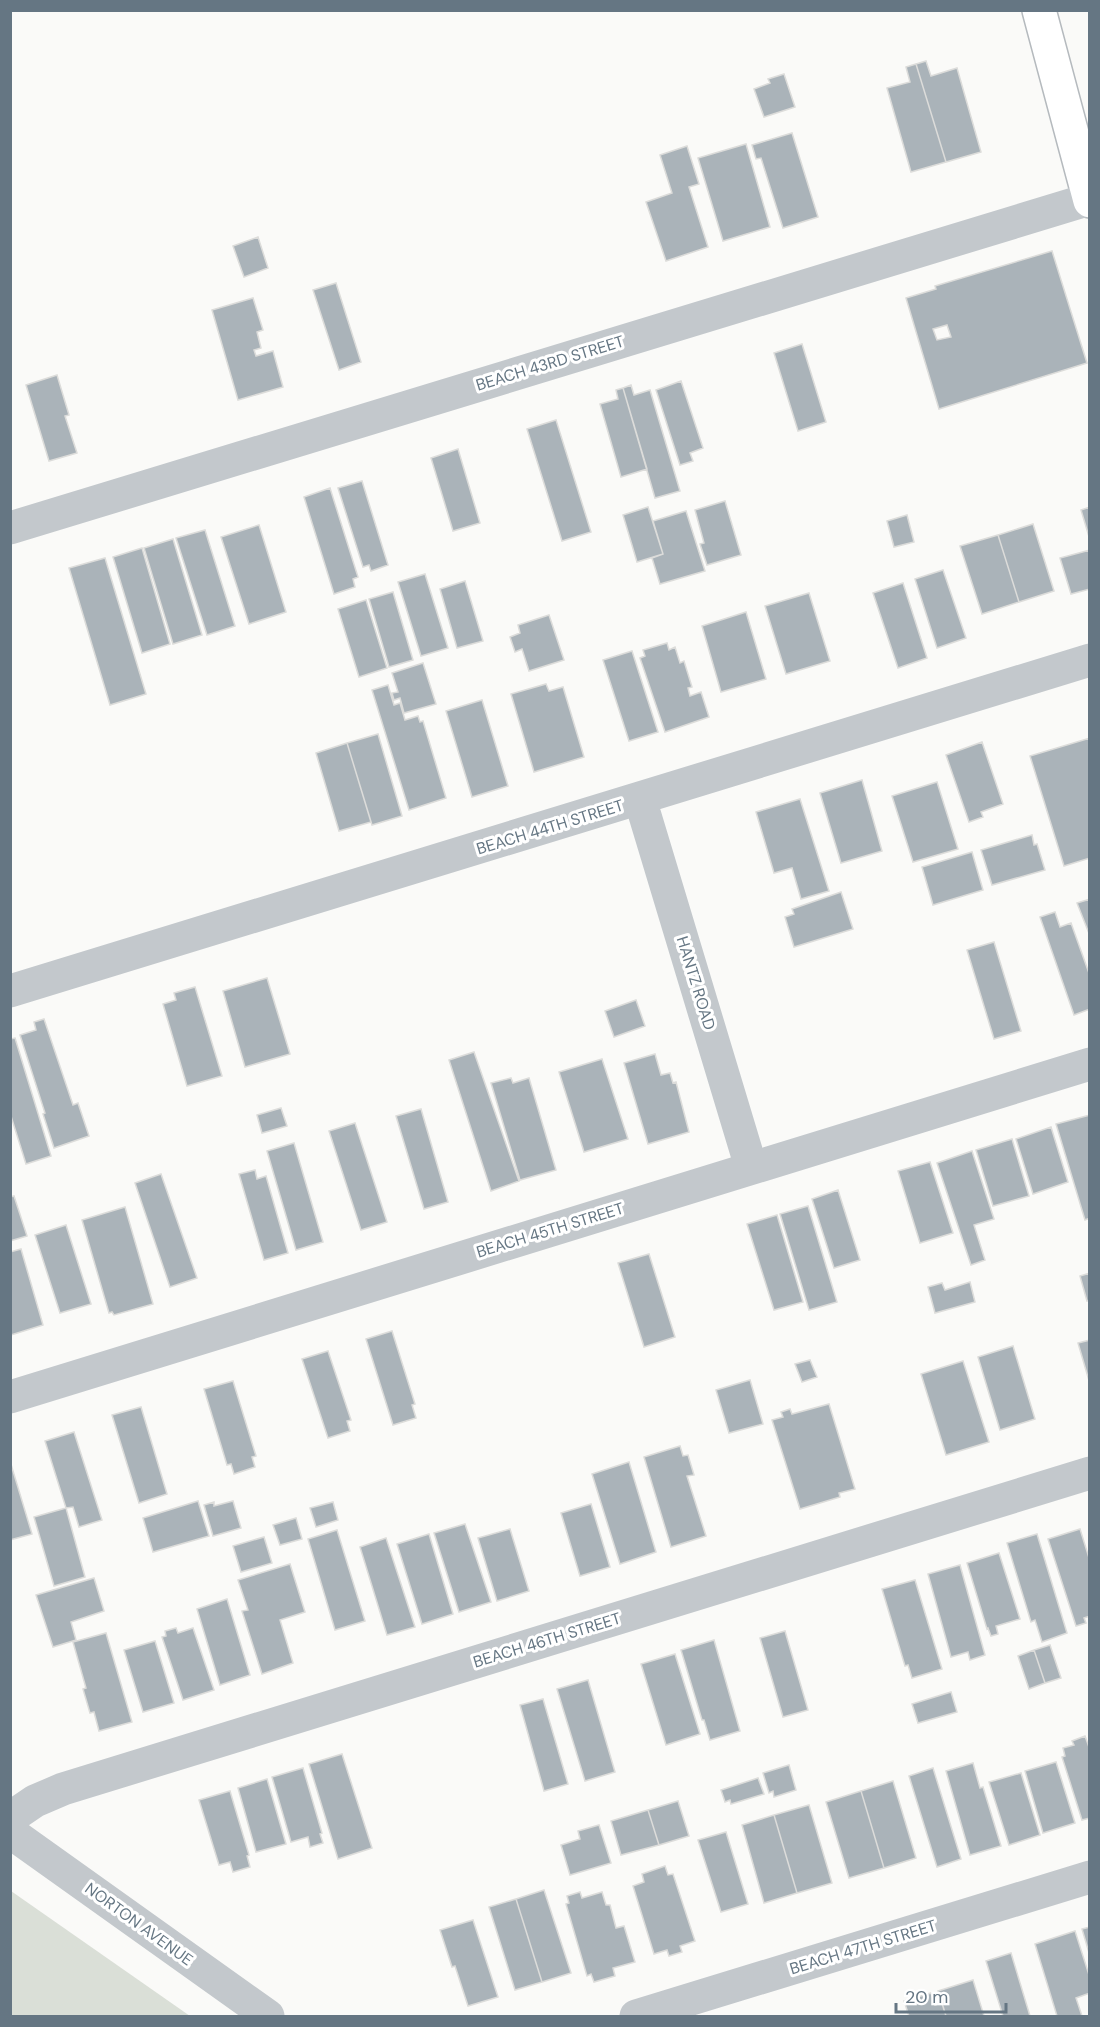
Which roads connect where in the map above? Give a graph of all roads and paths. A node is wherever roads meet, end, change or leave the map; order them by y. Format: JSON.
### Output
{"nodes":[{"id":1,"x":1039,"y":10,"type":"edge"},
{"id":2,"x":1089,"y":199,"type":"edge"},
{"id":3,"x":10,"y":528,"type":"edge"},
{"id":4,"x":1089,"y":660,"type":"edge"},
{"id":5,"x":640,"y":799,"type":"junction"},
{"id":6,"x":10,"y":991,"type":"edge"},
{"id":7,"x":1089,"y":1064,"type":"edge"},
{"id":8,"x":752,"y":1167,"type":"junction"},
{"id":9,"x":10,"y":1397,"type":"edge"},
{"id":10,"x":1089,"y":1473,"type":"edge"},
{"id":11,"x":10,"y":1818,"type":"edge"},
{"id":12,"x":10,"y":1832,"type":"edge"},
{"id":13,"x":1089,"y":1876,"type":"edge"},
{"id":14,"x":268,"y":2016,"type":"edge"},
{"id":15,"x":636,"y":2016,"type":"edge"}],
"edges":[{"from":1,"to":2,"type":"main road"},
{"from":2,"to":3,"type":"street","name":"BEACH 43RD STREET"},
{"from":4,"to":5,"type":"street","name":"BEACH 44TH STREET"},
{"from":5,"to":6,"type":"street","name":"BEACH 44TH STREET"},
{"from":5,"to":8,"type":"street","name":"HANTZ ROAD"},
{"from":7,"to":8,"type":"street","name":"BEACH 45TH STREET"},
{"from":8,"to":9,"type":"street","name":"BEACH 45TH STREET"},
{"from":10,"to":11,"type":"street","name":"BEACH 46TH STREET"},
{"from":12,"to":14,"type":"street","name":"NORTON AVENUE"},
{"from":13,"to":15,"type":"street","name":"BEACH 47TH STREET"}]}
